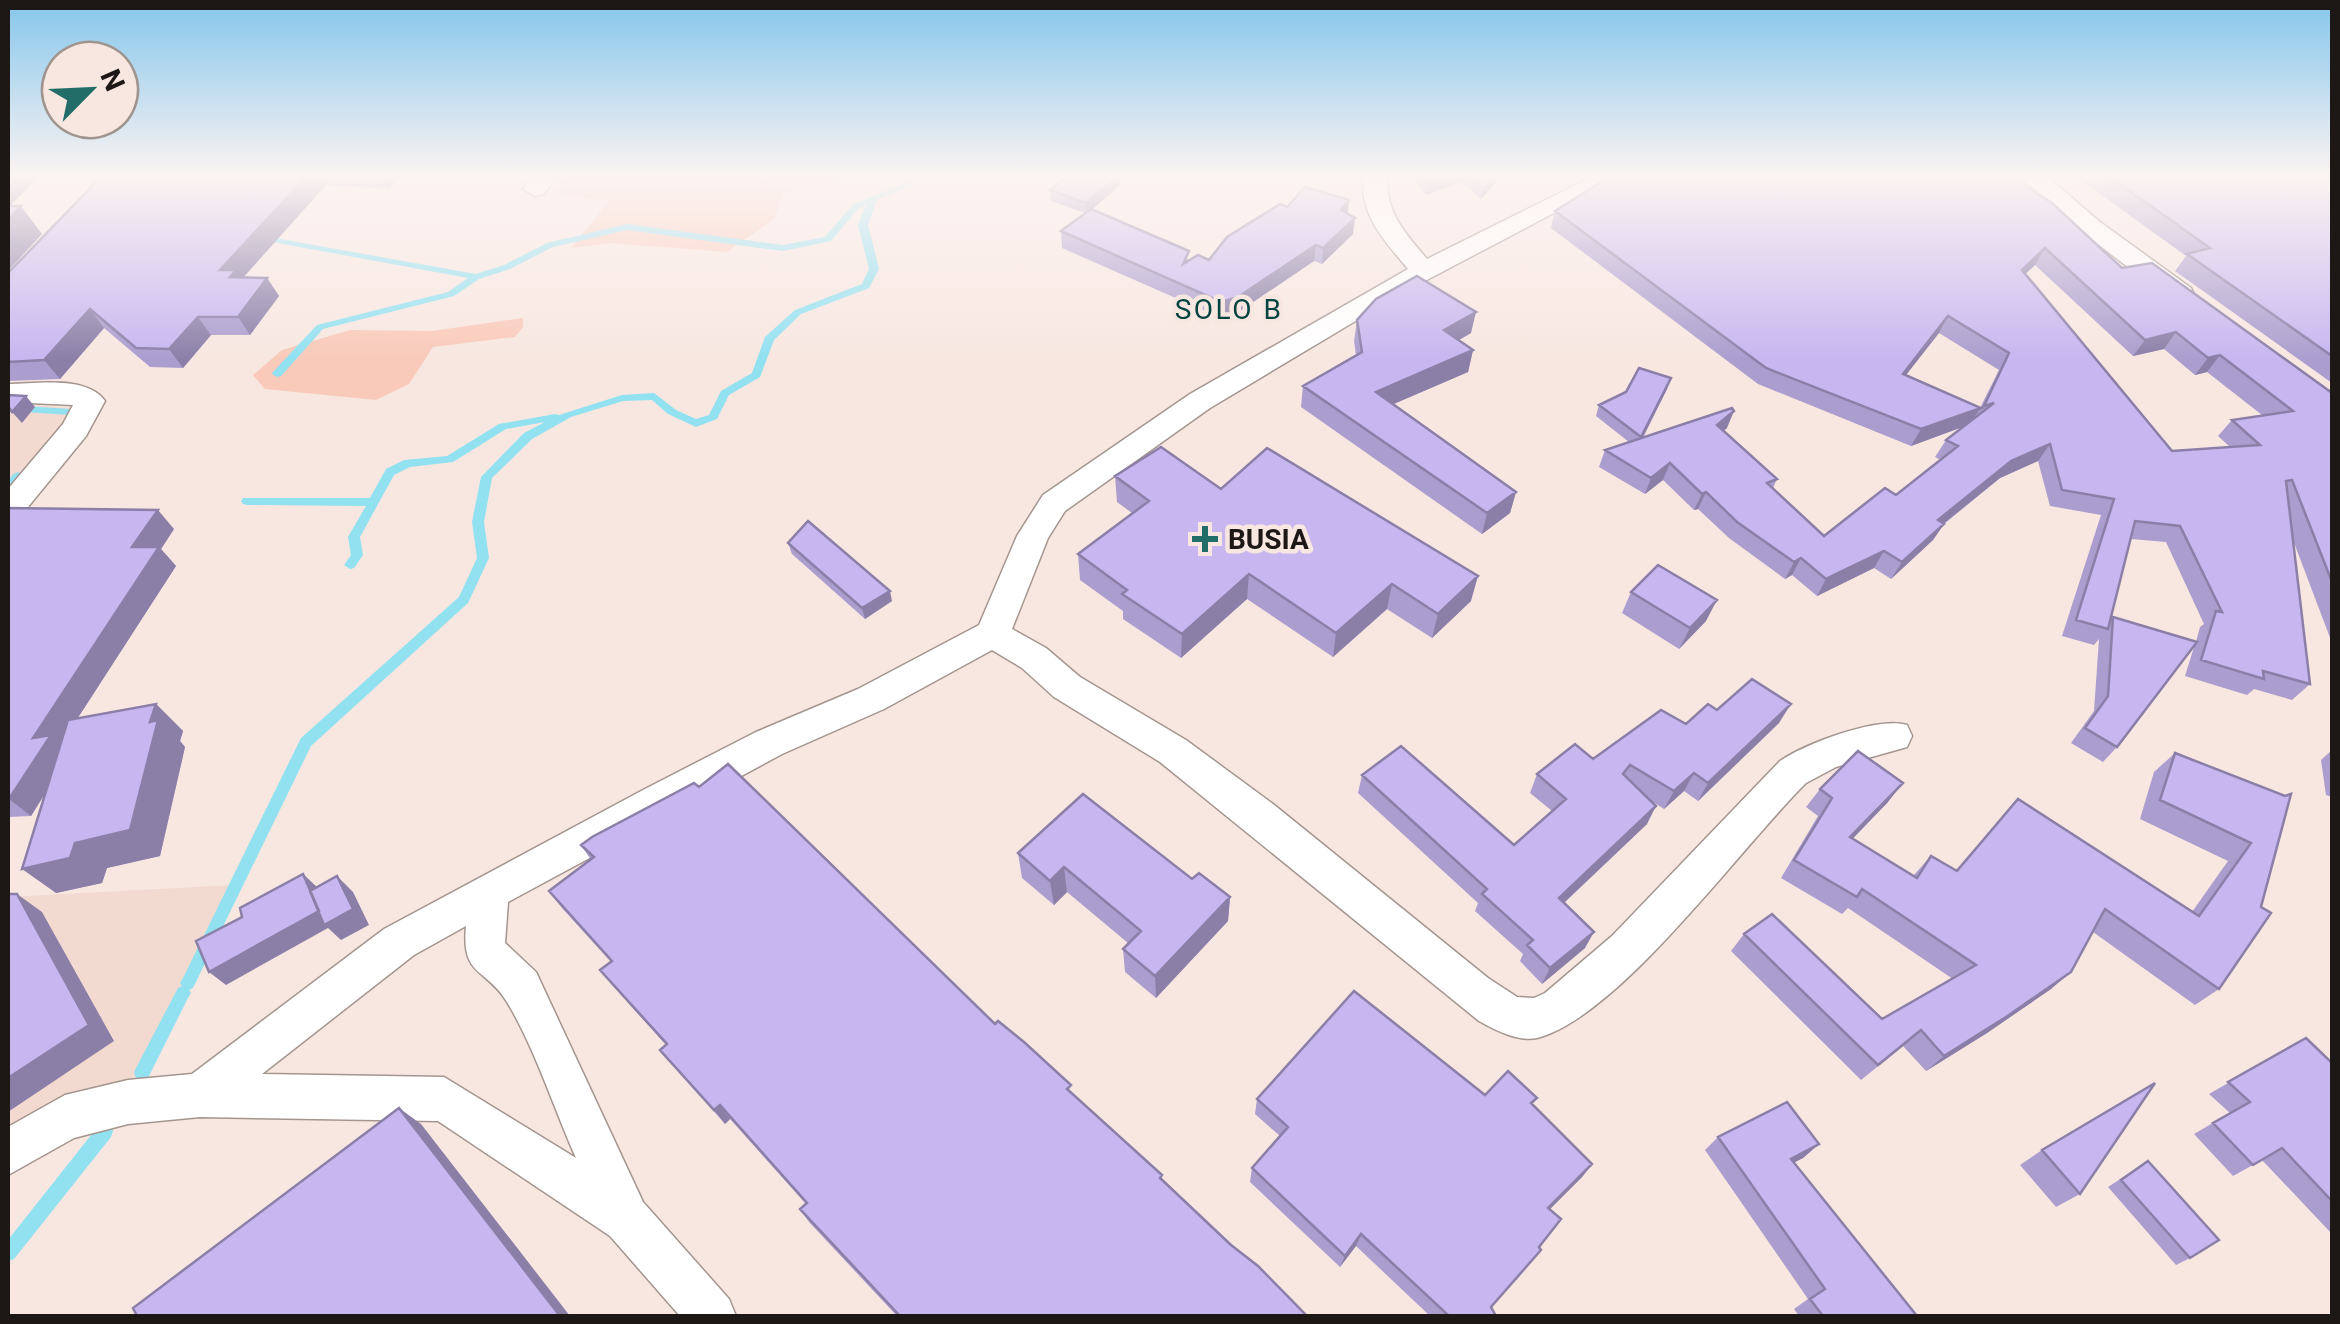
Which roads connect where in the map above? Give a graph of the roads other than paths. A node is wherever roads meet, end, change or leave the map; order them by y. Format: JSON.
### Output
{"nodes":[{"id":1,"x":1395,"y":237,"type":"edge"},
{"id":2,"x":1489,"y":237,"type":"edge"},
{"id":3,"x":2104,"y":237,"type":"edge"},
{"id":4,"x":1422,"y":270,"type":"junction"},
{"id":5,"x":2210,"y":315,"type":"edge"},
{"id":6,"x":8,"y":392,"type":"edge"},
{"id":7,"x":8,"y":510,"type":"edge"},
{"id":8,"x":993,"y":634,"type":"junction"},
{"id":9,"x":1894,"y":736,"type":"dead end"},
{"id":10,"x":489,"y":892,"type":"junction"},
{"id":11,"x":200,"y":1095,"type":"junction"},
{"id":12,"x":8,"y":1152,"type":"edge"},
{"id":13,"x":626,"y":1219,"type":"junction"},
{"id":14,"x":712,"y":1316,"type":"edge"}],
"edges":[{"from":1,"to":4,"type":"street"},
{"from":2,"to":4,"type":"street"},
{"from":3,"to":5,"type":"street"},
{"from":4,"to":8,"type":"street"},
{"from":6,"to":7,"type":"street"},
{"from":8,"to":9,"type":"street"},
{"from":8,"to":10,"type":"street"},
{"from":10,"to":11,"type":"street"},
{"from":10,"to":13,"type":"street"},
{"from":11,"to":12,"type":"street"},
{"from":11,"to":13,"type":"street"},
{"from":13,"to":14,"type":"street"}]}
